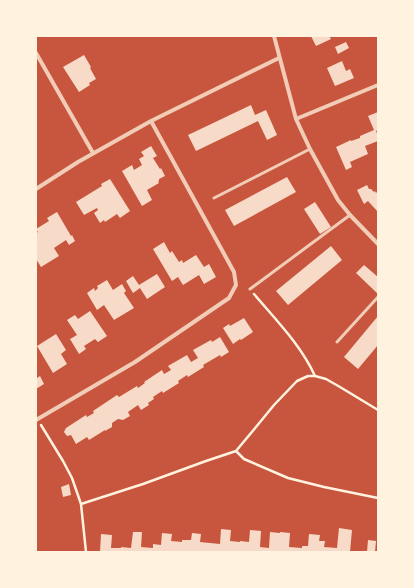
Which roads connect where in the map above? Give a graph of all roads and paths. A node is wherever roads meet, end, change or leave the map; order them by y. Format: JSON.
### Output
{"nodes":[{"id":1,"x":274,"y":36,"type":"edge"},
{"id":2,"x":36,"y":53,"type":"edge"},
{"id":3,"x":279,"y":58,"type":"junction"},
{"id":4,"x":378,"y":85,"type":"edge"},
{"id":5,"x":296,"y":119,"type":"junction"},
{"id":6,"x":151,"y":121,"type":"junction"},
{"id":7,"x":310,"y":150,"type":"junction"},
{"id":8,"x":93,"y":153,"type":"junction"},
{"id":9,"x":36,"y":189,"type":"edge"},
{"id":10,"x":214,"y":198,"type":"dead end"},
{"id":11,"x":350,"y":215,"type":"junction"},
{"id":12,"x":378,"y":244,"type":"edge"},
{"id":13,"x":250,"y":290,"type":"joint"},
{"id":14,"x":378,"y":297,"type":"edge"},
{"id":15,"x":337,"y":342,"type":"dead end"},
{"id":16,"x":315,"y":376,"type":"junction"},
{"id":17,"x":378,"y":410,"type":"edge"},
{"id":18,"x":37,"y":420,"type":"edge"},
{"id":19,"x":236,"y":451,"type":"junction"},
{"id":20,"x":378,"y":498,"type":"edge"},
{"id":21,"x":81,"y":504,"type":"junction"},
{"id":22,"x":86,"y":552,"type":"edge"}],
"edges":[{"from":1,"to":3,"type":"street"},
{"from":2,"to":8,"type":"street"},
{"from":3,"to":5,"type":"street"},
{"from":3,"to":6,"type":"street"},
{"from":4,"to":5,"type":"street"},
{"from":5,"to":7,"type":"street"},
{"from":6,"to":8,"type":"street"},
{"from":6,"to":18,"type":"street"},
{"from":7,"to":10,"type":"lane"},
{"from":7,"to":11,"type":"street"},
{"from":8,"to":9,"type":"street"},
{"from":11,"to":12,"type":"street"},
{"from":11,"to":13,"type":"lane"},
{"from":13,"to":16,"type":"path"},
{"from":14,"to":15,"type":"lane"},
{"from":16,"to":17,"type":"path"},
{"from":16,"to":19,"type":"path"},
{"from":18,"to":21,"type":"path"},
{"from":19,"to":20,"type":"path"},
{"from":19,"to":21,"type":"path"},
{"from":21,"to":22,"type":"path"}]}
